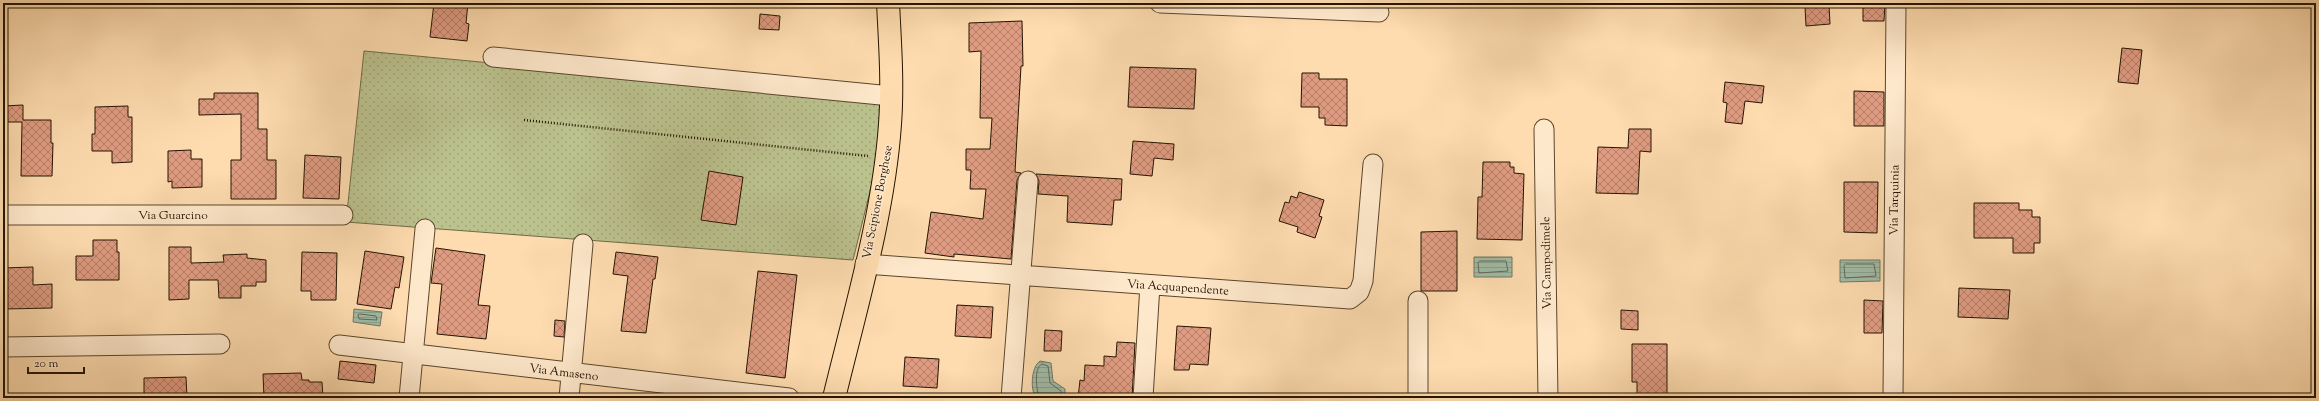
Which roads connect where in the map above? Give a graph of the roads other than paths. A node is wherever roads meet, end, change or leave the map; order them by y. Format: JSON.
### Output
{"nodes":[{"id":1,"x":888,"y":3,"type":"edge"},
{"id":2,"x":1160,"y":3,"type":"edge"},
{"id":3,"x":1896,"y":3,"type":"edge"},
{"id":4,"x":1380,"y":12,"type":"dead end"},
{"id":5,"x":493,"y":57,"type":"dead end"},
{"id":6,"x":891,"y":96,"type":"junction"},
{"id":7,"x":1544,"y":129,"type":"dead end"},
{"id":8,"x":1373,"y":164,"type":"dead end"},
{"id":9,"x":1028,"y":181,"type":"dead end"},
{"id":10,"x":3,"y":214,"type":"edge"},
{"id":11,"x":343,"y":215,"type":"dead end"},
{"id":12,"x":425,"y":229,"type":"dead end"},
{"id":13,"x":584,"y":244,"type":"dead end"},
{"id":14,"x":866,"y":264,"type":"junction"},
{"id":15,"x":1020,"y":275,"type":"junction"},
{"id":16,"x":1150,"y":285,"type":"junction"},
{"id":17,"x":1418,"y":301,"type":"dead end"},
{"id":18,"x":220,"y":344,"type":"dead end"},
{"id":19,"x":339,"y":345,"type":"dead end"},
{"id":20,"x":3,"y":346,"type":"edge"},
{"id":21,"x":414,"y":354,"type":"junction"},
{"id":22,"x":571,"y":372,"type":"junction"},
{"id":23,"x":724,"y":394,"type":"edge"},
{"id":24,"x":409,"y":398,"type":"edge"},
{"id":25,"x":569,"y":398,"type":"edge"},
{"id":26,"x":789,"y":398,"type":"edge"},
{"id":27,"x":834,"y":398,"type":"edge"},
{"id":28,"x":1011,"y":398,"type":"edge"},
{"id":29,"x":1143,"y":398,"type":"edge"},
{"id":30,"x":1418,"y":398,"type":"edge"},
{"id":31,"x":1548,"y":398,"type":"edge"},
{"id":32,"x":1893,"y":398,"type":"edge"}],
"edges":[{"from":1,"to":6,"type":"main road","name":"Via Scipione Borghese"},
{"from":2,"to":4,"type":"street"},
{"from":3,"to":32,"type":"street","name":"Via Tarquinia"},
{"from":5,"to":6,"type":"street"},
{"from":6,"to":14,"type":"main road","name":"Via Scipione Borghese"},
{"from":7,"to":31,"type":"street","name":"Via Campodimele"},
{"from":8,"to":16,"type":"street","name":"Via Acquapendente"},
{"from":9,"to":15,"type":"street"},
{"from":10,"to":11,"type":"street","name":"Via Guarcino"},
{"from":12,"to":21,"type":"street"},
{"from":13,"to":22,"type":"street"},
{"from":14,"to":15,"type":"street","name":"Via Acquapendente"},
{"from":14,"to":27,"type":"main road","name":"Via Scipione Borghese"},
{"from":15,"to":16,"type":"street","name":"Via Acquapendente"},
{"from":15,"to":28,"type":"street"},
{"from":16,"to":29,"type":"street"},
{"from":17,"to":30,"type":"street"},
{"from":18,"to":20,"type":"street"},
{"from":19,"to":21,"type":"street","name":"Via Amaseno"},
{"from":21,"to":22,"type":"street","name":"Via Amaseno"},
{"from":21,"to":24,"type":"street"},
{"from":22,"to":23,"type":"street","name":"Via Amaseno"},
{"from":22,"to":25,"type":"street"},
{"from":23,"to":26,"type":"street","name":"Via Amaseno"}]}
